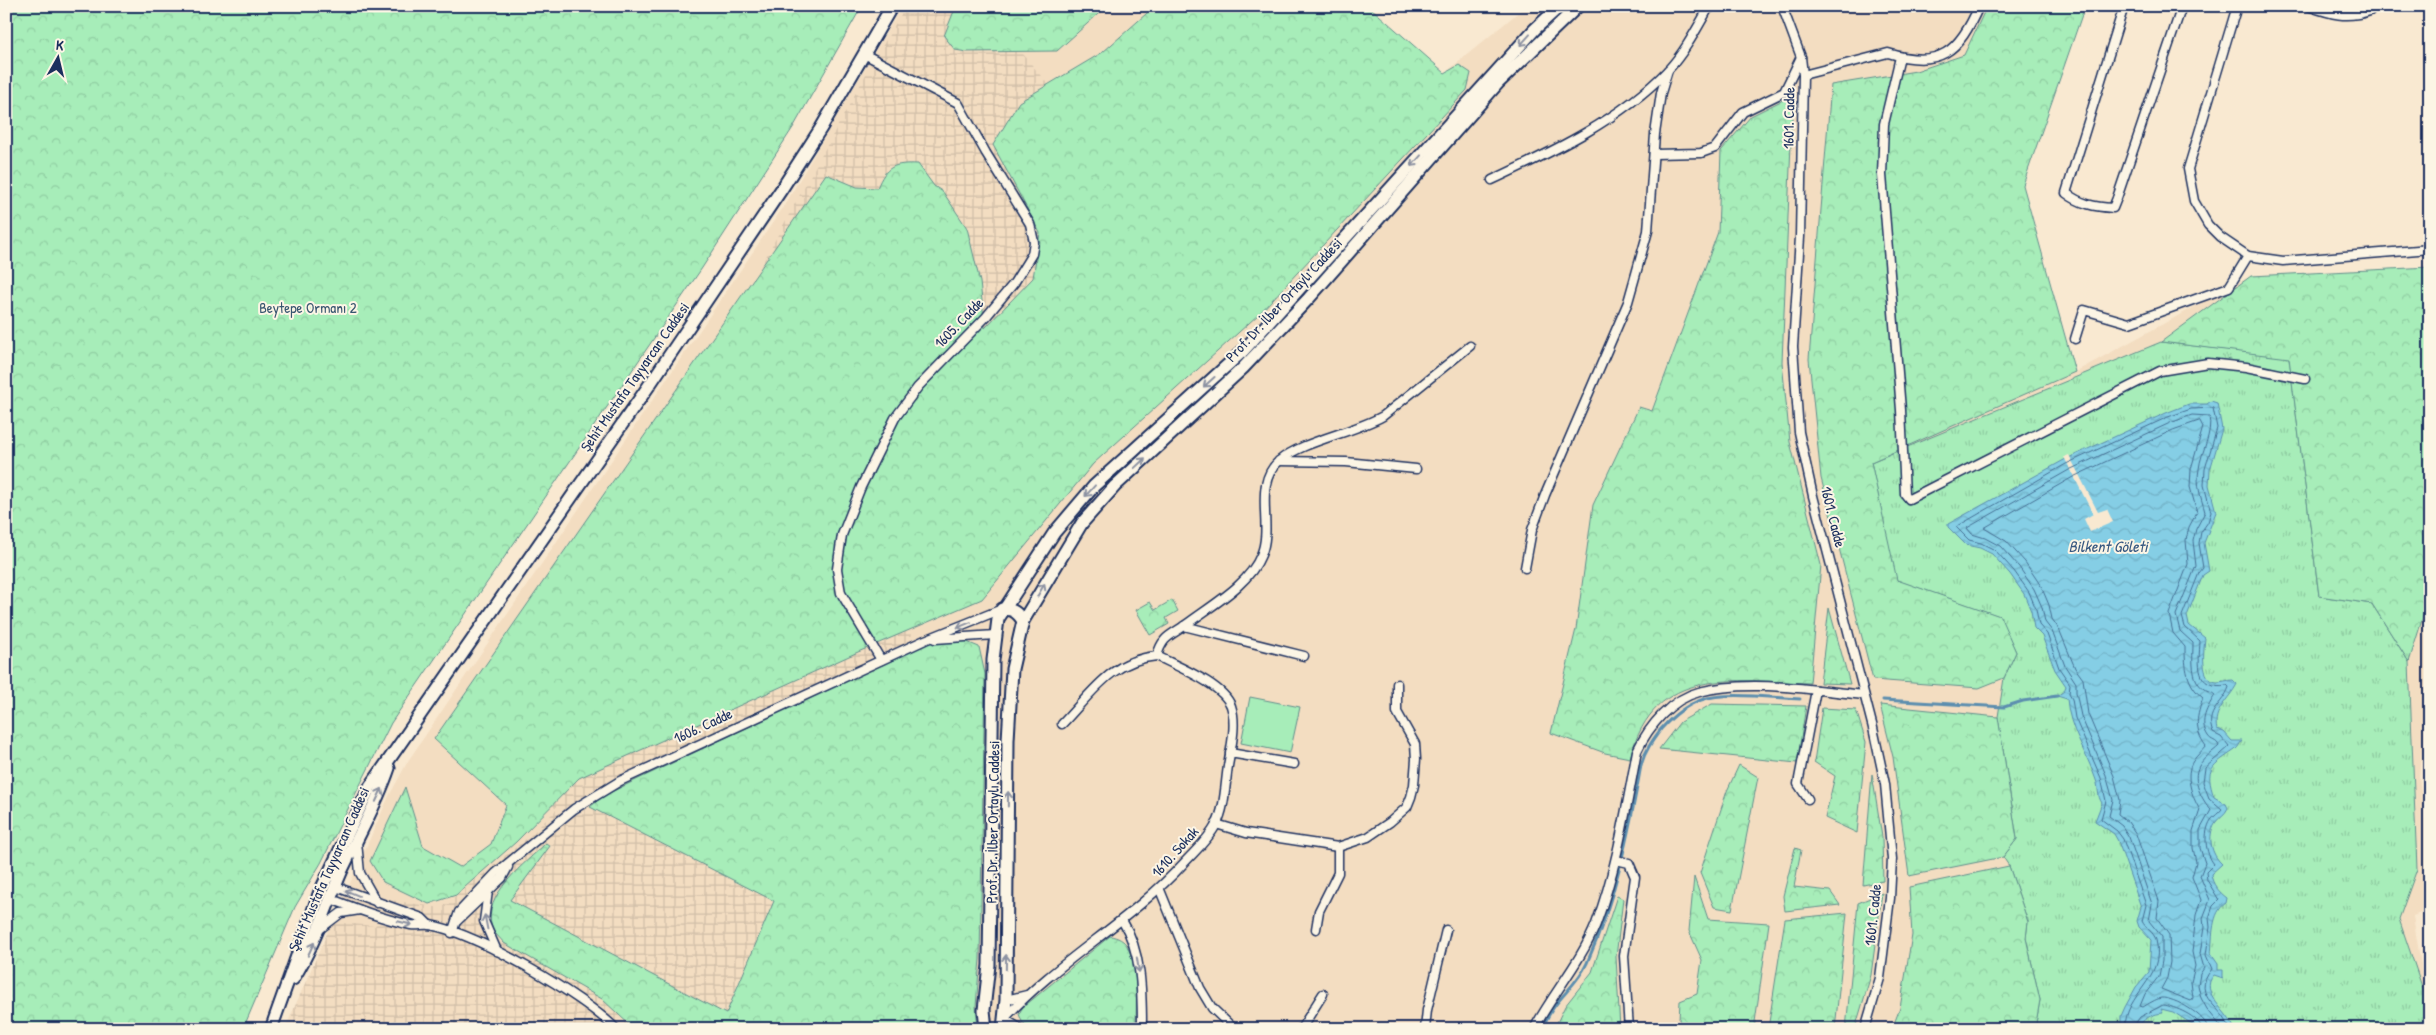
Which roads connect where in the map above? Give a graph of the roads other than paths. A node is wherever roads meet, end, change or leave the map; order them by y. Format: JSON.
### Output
{"nodes":[{"id":1,"x":892,"y":6,"type":"edge"},
{"id":2,"x":1560,"y":6,"type":"edge"},
{"id":3,"x":1578,"y":6,"type":"edge"},
{"id":4,"x":1714,"y":6,"type":"edge"},
{"id":5,"x":1782,"y":6,"type":"edge"},
{"id":6,"x":1979,"y":6,"type":"edge"},
{"id":7,"x":2124,"y":6,"type":"edge"},
{"id":8,"x":2182,"y":6,"type":"edge"},
{"id":9,"x":2237,"y":6,"type":"edge"},
{"id":10,"x":2308,"y":6,"type":"edge"},
{"id":11,"x":2373,"y":6,"type":"edge"},
{"id":12,"x":864,"y":54,"type":"junction"},
{"id":13,"x":1801,"y":57,"type":"junction"},
{"id":14,"x":1900,"y":57,"type":"junction"},
{"id":15,"x":1668,"y":70,"type":"junction"},
{"id":16,"x":1803,"y":75,"type":"junction"},
{"id":17,"x":1654,"y":154,"type":"junction"},
{"id":18,"x":1492,"y":180,"type":"dead end"},
{"id":19,"x":2430,"y":249,"type":"edge"},
{"id":20,"x":2248,"y":256,"type":"junction"},
{"id":21,"x":2075,"y":339,"type":"dead end"},
{"id":22,"x":1470,"y":346,"type":"dead end"},
{"id":23,"x":2306,"y":379,"type":"dead end"},
{"id":24,"x":1279,"y":461,"type":"junction"},
{"id":25,"x":1416,"y":469,"type":"dead end"},
{"id":26,"x":1525,"y":568,"type":"dead end"},
{"id":27,"x":1002,"y":609,"type":"junction"},
{"id":28,"x":1023,"y":621,"type":"junction"},
{"id":29,"x":1184,"y":626,"type":"junction"},
{"id":30,"x":995,"y":635,"type":"junction"},
{"id":31,"x":1018,"y":635,"type":"junction"},
{"id":32,"x":925,"y":640,"type":"junction"},
{"id":33,"x":1157,"y":656,"type":"junction"},
{"id":34,"x":1304,"y":656,"type":"dead end"},
{"id":35,"x":881,"y":660,"type":"junction"},
{"id":36,"x":1397,"y":684,"type":"dead end"},
{"id":37,"x":1816,"y":690,"type":"junction"},
{"id":38,"x":1864,"y":695,"type":"junction"},
{"id":39,"x":1062,"y":724,"type":"dead end"},
{"id":40,"x":1230,"y":753,"type":"junction"},
{"id":41,"x":392,"y":757,"type":"junction"},
{"id":42,"x":1294,"y":764,"type":"dead end"},
{"id":43,"x":1808,"y":799,"type":"dead end"},
{"id":44,"x":1216,"y":824,"type":"junction"},
{"id":45,"x":357,"y":839,"type":"junction"},
{"id":46,"x":1338,"y":847,"type":"junction"},
{"id":47,"x":1618,"y":860,"type":"junction"},
{"id":48,"x":509,"y":865,"type":"junction"},
{"id":49,"x":324,"y":882,"type":"junction"},
{"id":50,"x":336,"y":886,"type":"junction"},
{"id":51,"x":1160,"y":890,"type":"junction"},
{"id":52,"x":488,"y":891,"type":"junction"},
{"id":53,"x":319,"y":894,"type":"junction"},
{"id":54,"x":331,"y":899,"type":"junction"},
{"id":55,"x":377,"y":902,"type":"junction"},
{"id":56,"x":360,"y":910,"type":"junction"},
{"id":57,"x":1122,"y":920,"type":"junction"},
{"id":58,"x":457,"y":921,"type":"junction"},
{"id":59,"x":429,"y":925,"type":"junction"},
{"id":60,"x":320,"y":929,"type":"junction"},
{"id":61,"x":1316,"y":929,"type":"dead end"},
{"id":62,"x":1446,"y":930,"type":"dead end"},
{"id":63,"x":452,"y":932,"type":"junction"},
{"id":64,"x":497,"y":951,"type":"junction"},
{"id":65,"x":286,"y":991,"type":"junction"},
{"id":66,"x":1323,"y":994,"type":"dead end"},
{"id":67,"x":1027,"y":995,"type":"junction"},
{"id":68,"x":1016,"y":1005,"type":"junction"},
{"id":69,"x":1005,"y":1014,"type":"edge"},
{"id":70,"x":985,"y":1019,"type":"edge"},
{"id":71,"x":1019,"y":1028,"type":"edge"},
{"id":72,"x":271,"y":1029,"type":"edge"},
{"id":73,"x":616,"y":1029,"type":"edge"},
{"id":74,"x":1142,"y":1029,"type":"edge"},
{"id":75,"x":1234,"y":1029,"type":"edge"},
{"id":76,"x":1301,"y":1029,"type":"edge"},
{"id":77,"x":1425,"y":1029,"type":"edge"},
{"id":78,"x":1534,"y":1029,"type":"edge"},
{"id":79,"x":1629,"y":1029,"type":"edge"},
{"id":80,"x":1865,"y":1029,"type":"edge"}],
"edges":[{"from":1,"to":12,"type":"street","name":"Şehit Mustafa Tayyarcan Caddesi"},
{"from":2,"to":27,"type":"street","name":"Prof. Dr. İlber Ortaylı Caddesi","one_way":true},
{"from":28,"to":3,"type":"street","name":"Prof. Dr. İlber Ortaylı Caddesi","one_way":true},
{"from":4,"to":15,"type":"street"},
{"from":5,"to":13,"type":"street","name":"1601. Cadde"},
{"from":6,"to":14,"type":"street"},
{"from":7,"to":8,"type":"street"},
{"from":9,"to":20,"type":"street"},
{"from":10,"to":11,"type":"street"},
{"from":12,"to":35,"type":"street","name":"1605. Cadde"},
{"from":12,"to":41,"type":"street","name":"Şehit Mustafa Tayyarcan Caddesi"},
{"from":13,"to":16,"type":"street","name":"1601. Cadde"},
{"from":13,"to":17,"type":"street"},
{"from":14,"to":16,"type":"street"},
{"from":14,"to":23,"type":"street"},
{"from":15,"to":17,"type":"street"},
{"from":15,"to":18,"type":"street"},
{"from":16,"to":38,"type":"street","name":"1601. Cadde"},
{"from":17,"to":26,"type":"street"},
{"from":19,"to":20,"type":"street"},
{"from":20,"to":21,"type":"street"},
{"from":22,"to":24,"type":"street"},
{"from":24,"to":25,"type":"street"},
{"from":24,"to":29,"type":"street"},
{"from":27,"to":28,"type":"street"},
{"from":27,"to":30,"type":"street","name":"Prof. Dr. İlber Ortaylı Caddesi"},
{"from":27,"to":32,"type":"street","name":"1606. Cadde","one_way":true},
{"from":28,"to":31,"type":"street","name":"Prof. Dr. İlber Ortaylı Caddesi"},
{"from":29,"to":33,"type":"street"},
{"from":29,"to":34,"type":"street"},
{"from":30,"to":31,"type":"street"},
{"from":30,"to":32,"type":"street","name":"1606. Cadde"},
{"from":30,"to":70,"type":"street","name":"Prof. Dr. İlber Ortaylı Caddesi"},
{"from":69,"to":31,"type":"street","name":"Prof. Dr. İlber Ortaylı Caddesi","one_way":true},
{"from":32,"to":35,"type":"street","name":"1606. Cadde"},
{"from":33,"to":39,"type":"street"},
{"from":33,"to":40,"type":"street","name":"1610. Sokak"},
{"from":35,"to":48,"type":"street","name":"1606. Cadde"},
{"from":36,"to":46,"type":"street"},
{"from":37,"to":38,"type":"street"},
{"from":37,"to":43,"type":"street"},
{"from":37,"to":47,"type":"street"},
{"from":38,"to":80,"type":"street","name":"1601. Cadde"},
{"from":40,"to":42,"type":"street"},
{"from":40,"to":44,"type":"street","name":"1610. Sokak"},
{"from":45,"to":41,"type":"street","name":"Şehit Mustafa Tayyarcan Caddesi","one_way":true},
{"from":41,"to":49,"type":"street","name":"Şehit Mustafa Tayyarcan Caddesi"},
{"from":44,"to":46,"type":"street"},
{"from":44,"to":51,"type":"street","name":"1610. Sokak"},
{"from":45,"to":50,"type":"street","name":"Şehit Mustafa Tayyarcan Caddesi"},
{"from":45,"to":55,"type":"street"},
{"from":46,"to":61,"type":"street"},
{"from":47,"to":78,"type":"street"},
{"from":47,"to":79,"type":"street"},
{"from":48,"to":52,"type":"street","name":"1606. Cadde"},
{"from":48,"to":58,"type":"street","name":"1606. Cadde"},
{"from":49,"to":50,"type":"street"},
{"from":49,"to":53,"type":"street","name":"Şehit Mustafa Tayyarcan Caddesi"},
{"from":50,"to":54,"type":"street","name":"Şehit Mustafa Tayyarcan Caddesi"},
{"from":55,"to":50,"type":"street","one_way":true},
{"from":51,"to":57,"type":"street","name":"1610. Sokak"},
{"from":51,"to":75,"type":"street"},
{"from":52,"to":58,"type":"street","name":"1606. Cadde"},
{"from":64,"to":52,"type":"street","one_way":true},
{"from":53,"to":54,"type":"street"},
{"from":53,"to":65,"type":"street","name":"Şehit Mustafa Tayyarcan Caddesi"},
{"from":54,"to":56,"type":"street"},
{"from":54,"to":60,"type":"street","name":"Şehit Mustafa Tayyarcan Caddesi"},
{"from":55,"to":59,"type":"street"},
{"from":56,"to":59,"type":"street","one_way":true},
{"from":56,"to":60,"type":"street"},
{"from":57,"to":67,"type":"street","name":"1610. Sokak"},
{"from":57,"to":74,"type":"street","one_way":true},
{"from":58,"to":63,"type":"street","name":"1606. Cadde"},
{"from":59,"to":63,"type":"street"},
{"from":65,"to":60,"type":"street","name":"Şehit Mustafa Tayyarcan Caddesi","one_way":true},
{"from":62,"to":77,"type":"street"},
{"from":63,"to":64,"type":"street"},
{"from":64,"to":73,"type":"street"},
{"from":65,"to":72,"type":"street","name":"Şehit Mustafa Tayyarcan Caddesi"},
{"from":66,"to":76,"type":"street"},
{"from":67,"to":68,"type":"street"},
{"from":67,"to":69,"type":"street","name":"1610. Sokak"},
{"from":68,"to":69,"type":"street"},
{"from":68,"to":71,"type":"street"},
{"from":69,"to":70,"type":"street"},
{"from":69,"to":70,"type":"street"},
{"from":69,"to":71,"type":"street"}]}
